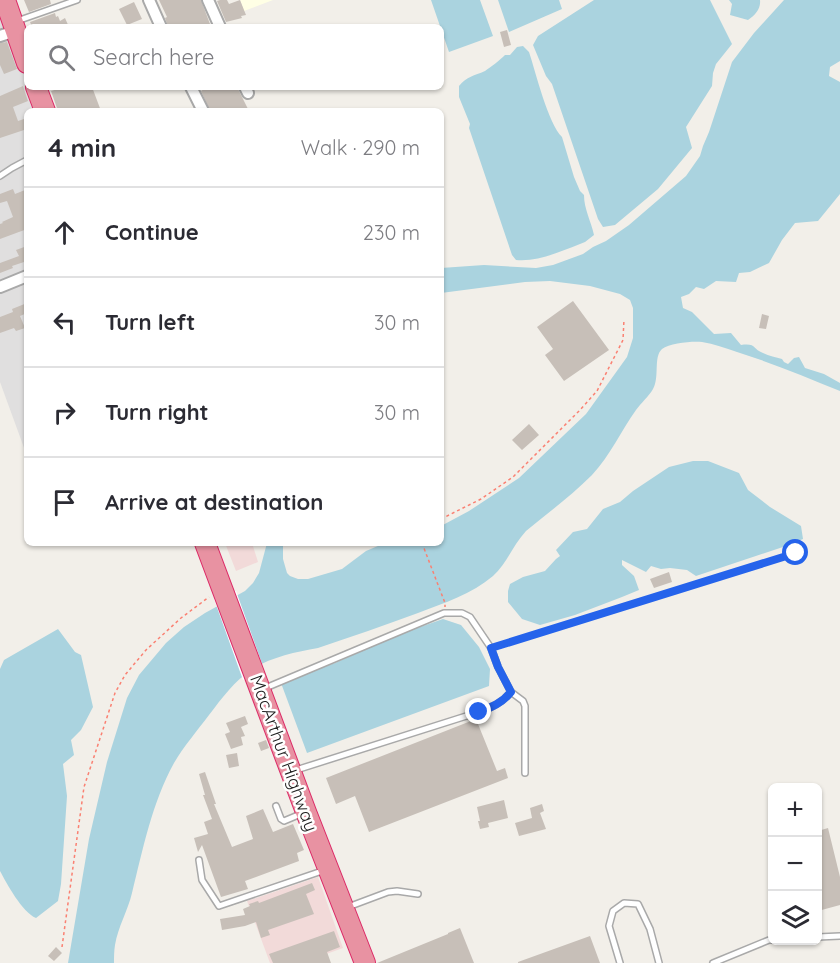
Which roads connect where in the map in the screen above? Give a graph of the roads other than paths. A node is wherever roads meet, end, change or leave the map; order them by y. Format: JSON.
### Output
{"nodes":[{"id":1,"x":5,"y":0,"type":"edge"},
{"id":2,"x":77,"y":0,"type":"edge"},
{"id":3,"x":149,"y":0,"type":"edge"},
{"id":4,"x":208,"y":0,"type":"edge"},
{"id":5,"x":160,"y":24,"type":"edge"},
{"id":6,"x":218,"y":24,"type":"edge"},
{"id":7,"x":9,"y":30,"type":"edge"},
{"id":8,"x":24,"y":58,"type":"edge"},
{"id":9,"x":37,"y":90,"type":"edge"},
{"id":10,"x":192,"y":90,"type":"edge"},
{"id":11,"x":44,"y":108,"type":"edge"},
{"id":12,"x":202,"y":108,"type":"edge"},
{"id":13,"x":24,"y":162,"type":"edge"},
{"id":14,"x":0,"y":176,"type":"edge"},
{"id":15,"x":24,"y":277,"type":"edge"},
{"id":16,"x":0,"y":287,"type":"edge"},
{"id":17,"x":206,"y":546,"type":"edge"},
{"id":18,"x":257,"y":681,"type":"junction"},
{"id":19,"x":511,"y":692,"type":"junction"},
{"id":20,"x":291,"y":772,"type":"junction"},
{"id":21,"x":525,"y":773,"type":"dead end"},
{"id":22,"x":276,"y":806,"type":"dead end"},
{"id":23,"x":306,"y":812,"type":"junction"},
{"id":24,"x":199,"y":860,"type":"dead end"},
{"id":25,"x":327,"y":869,"type":"junction"},
{"id":26,"x":418,"y":894,"type":"dead end"},
{"id":27,"x":343,"y":909,"type":"junction"},
{"id":28,"x":840,"y":936,"type":"edge"},
{"id":29,"x":822,"y":937,"type":"edge"},
{"id":30,"x":768,"y":942,"type":"edge"},
{"id":31,"x":364,"y":963,"type":"edge"},
{"id":32,"x":620,"y":963,"type":"edge"},
{"id":33,"x":659,"y":963,"type":"edge"},
{"id":34,"x":712,"y":963,"type":"edge"}],
"edges":[{"from":1,"to":7,"type":"highway"},
{"from":2,"to":7,"type":"lane"},
{"from":3,"to":5,"type":"street"},
{"from":4,"to":6,"type":"street"},
{"from":7,"to":8,"type":"highway"},
{"from":9,"to":11,"type":"highway"},
{"from":10,"to":12,"type":"street"},
{"from":13,"to":14,"type":"lane"},
{"from":15,"to":16,"type":"street"},
{"from":17,"to":18,"type":"highway","name":"MacArthur Highway"},
{"from":18,"to":19,"type":"lane"},
{"from":18,"to":20,"type":"highway","name":"MacArthur Highway"},
{"from":19,"to":20,"type":"lane"},
{"from":19,"to":21,"type":"lane"},
{"from":20,"to":23,"type":"highway","name":"MacArthur Highway"},
{"from":22,"to":23,"type":"lane"},
{"from":23,"to":25,"type":"highway","name":"MacArthur Highway"},
{"from":24,"to":25,"type":"lane"},
{"from":25,"to":27,"type":"highway","name":"MacArthur Highway"},
{"from":26,"to":27,"type":"lane"},
{"from":27,"to":31,"type":"highway","name":"MacArthur Highway"},
{"from":28,"to":29,"type":"lane"},
{"from":30,"to":34,"type":"lane"},
{"from":32,"to":33,"type":"lane"}]}
